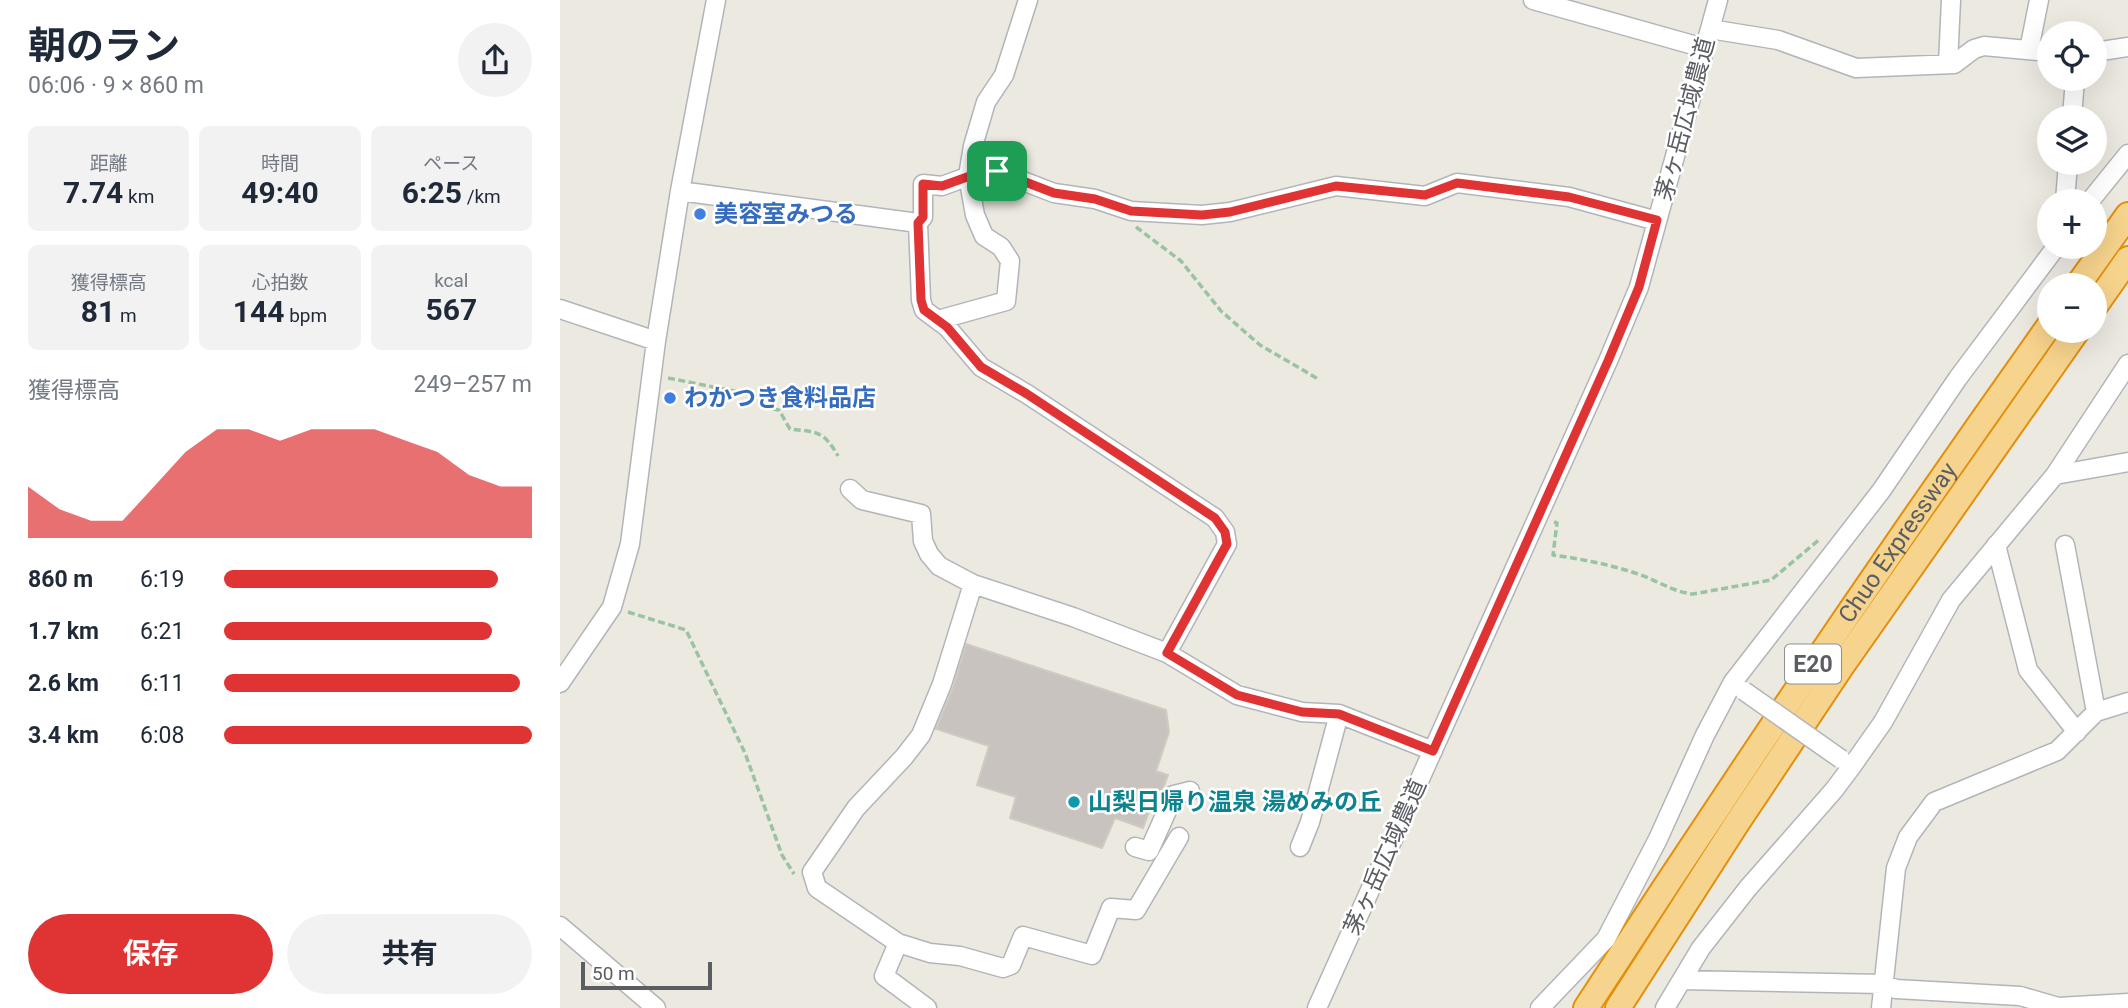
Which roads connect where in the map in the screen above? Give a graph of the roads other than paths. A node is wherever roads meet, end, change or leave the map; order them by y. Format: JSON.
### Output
{"nodes":[{"id":1,"x":716,"y":0,"type":"edge"},
{"id":2,"x":1028,"y":0,"type":"edge"},
{"id":3,"x":1533,"y":0,"type":"edge"},
{"id":4,"x":1718,"y":0,"type":"edge"},
{"id":5,"x":1951,"y":0,"type":"edge"},
{"id":6,"x":2039,"y":0,"type":"edge"},
{"id":7,"x":1710,"y":29,"type":"junction"},
{"id":8,"x":2128,"y":47,"type":"edge"},
{"id":9,"x":1704,"y":48,"type":"junction"},
{"id":10,"x":2029,"y":50,"type":"junction"},
{"id":11,"x":2107,"y":50,"type":"edge"},
{"id":12,"x":2037,"y":51,"type":"edge"},
{"id":13,"x":1948,"y":64,"type":"junction"},
{"id":14,"x":2128,"y":154,"type":"edge"},
{"id":15,"x":968,"y":176,"type":"junction"},
{"id":16,"x":2100,"y":189,"type":"edge"},
{"id":17,"x":680,"y":191,"type":"junction"},
{"id":18,"x":2128,"y":215,"type":"edge"},
{"id":19,"x":1657,"y":220,"type":"junction"},
{"id":20,"x":918,"y":223,"type":"junction"},
{"id":21,"x":2047,"y":259,"type":"edge"},
{"id":22,"x":2128,"y":259,"type":"edge"},
{"id":23,"x":2087,"y":273,"type":"edge"},
{"id":24,"x":2107,"y":289,"type":"edge"},
{"id":25,"x":560,"y":309,"type":"edge"},
{"id":26,"x":938,"y":320,"type":"junction"},
{"id":27,"x":656,"y":341,"type":"junction"},
{"id":28,"x":2037,"y":343,"type":"edge"},
{"id":29,"x":2069,"y":343,"type":"edge"},
{"id":30,"x":2128,"y":364,"type":"edge"},
{"id":31,"x":2128,"y":462,"type":"edge"},
{"id":32,"x":2055,"y":475,"type":"junction"},
{"id":33,"x":850,"y":489,"type":"dead end"},
{"id":34,"x":1996,"y":545,"type":"junction"},
{"id":35,"x":2066,"y":545,"type":"dead end"},
{"id":36,"x":973,"y":583,"type":"junction"},
{"id":37,"x":1167,"y":653,"type":"junction"},
{"id":38,"x":560,"y":683,"type":"edge"},
{"id":39,"x":1739,"y":686,"type":"junction"},
{"id":40,"x":2128,"y":702,"type":"edge"},
{"id":41,"x":2096,"y":712,"type":"junction"},
{"id":42,"x":1339,"y":714,"type":"junction"},
{"id":43,"x":2077,"y":732,"type":"junction"},
{"id":44,"x":1433,"y":751,"type":"junction"},
{"id":45,"x":1846,"y":763,"type":"junction"},
{"id":46,"x":1190,"y":791,"type":"dead end"},
{"id":47,"x":1179,"y":837,"type":"dead end"},
{"id":48,"x":1135,"y":847,"type":"dead end"},
{"id":49,"x":1300,"y":847,"type":"dead end"},
{"id":50,"x":560,"y":926,"type":"edge"},
{"id":51,"x":898,"y":943,"type":"junction"},
{"id":52,"x":1682,"y":980,"type":"junction"},
{"id":53,"x":1883,"y":984,"type":"junction"},
{"id":54,"x":2128,"y":1003,"type":"edge"},
{"id":55,"x":656,"y":1008,"type":"edge"},
{"id":56,"x":927,"y":1008,"type":"edge"},
{"id":57,"x":1317,"y":1008,"type":"edge"},
{"id":58,"x":1540,"y":1008,"type":"edge"},
{"id":59,"x":1586,"y":1008,"type":"edge"},
{"id":60,"x":1618,"y":1008,"type":"edge"},
{"id":61,"x":1665,"y":1008,"type":"edge"},
{"id":62,"x":1881,"y":1008,"type":"edge"}],
"edges":[{"from":1,"to":17,"type":"street"},
{"from":2,"to":15,"type":"street"},
{"from":3,"to":9,"type":"street"},
{"from":4,"to":7,"type":"street","name":"茅ヶ岳広域農道"},
{"from":5,"to":13,"type":"street"},
{"from":6,"to":10,"type":"street"},
{"from":7,"to":9,"type":"street","name":"茅ヶ岳広域農道"},
{"from":7,"to":13,"type":"street"},
{"from":8,"to":11,"type":"street"},
{"from":9,"to":19,"type":"street","name":"茅ヶ岳広域農道"},
{"from":10,"to":12,"type":"street"},
{"from":10,"to":13,"type":"street"},
{"from":14,"to":16,"type":"street"},
{"from":15,"to":19,"type":"street"},
{"from":15,"to":20,"type":"street"},
{"from":15,"to":26,"type":"street"},
{"from":17,"to":20,"type":"street"},
{"from":17,"to":27,"type":"street"},
{"from":18,"to":23,"type":"highway"},
{"from":19,"to":44,"type":"street","name":"茅ヶ岳広域農道"},
{"from":20,"to":26,"type":"street"},
{"from":21,"to":39,"type":"street"},
{"from":22,"to":24,"type":"highway"},
{"from":25,"to":27,"type":"street"},
{"from":26,"to":37,"type":"street"},
{"from":27,"to":38,"type":"street"},
{"from":28,"to":59,"type":"highway","name":"Chuo Expressway","number":"E20"},
{"from":29,"to":60,"type":"highway","name":"Chuo Expressway","number":"E20"},
{"from":30,"to":32,"type":"street"},
{"from":31,"to":32,"type":"street"},
{"from":32,"to":34,"type":"street"},
{"from":33,"to":36,"type":"street"},
{"from":34,"to":43,"type":"street"},
{"from":34,"to":45,"type":"street"},
{"from":35,"to":41,"type":"street"},
{"from":36,"to":37,"type":"street"},
{"from":36,"to":51,"type":"street"},
{"from":37,"to":42,"type":"street"},
{"from":39,"to":45,"type":"street","bridge":true},
{"from":39,"to":58,"type":"street"},
{"from":40,"to":41,"type":"street"},
{"from":41,"to":43,"type":"street"},
{"from":42,"to":44,"type":"street"},
{"from":42,"to":49,"type":"street"},
{"from":43,"to":53,"type":"street"},
{"from":44,"to":57,"type":"street","name":"茅ヶ岳広域農道"},
{"from":45,"to":52,"type":"street"},
{"from":46,"to":48,"type":"street"},
{"from":47,"to":51,"type":"street"},
{"from":50,"to":55,"type":"street"},
{"from":51,"to":56,"type":"street"},
{"from":52,"to":53,"type":"street"},
{"from":52,"to":61,"type":"street"},
{"from":53,"to":54,"type":"street"},
{"from":53,"to":62,"type":"street"}]}
